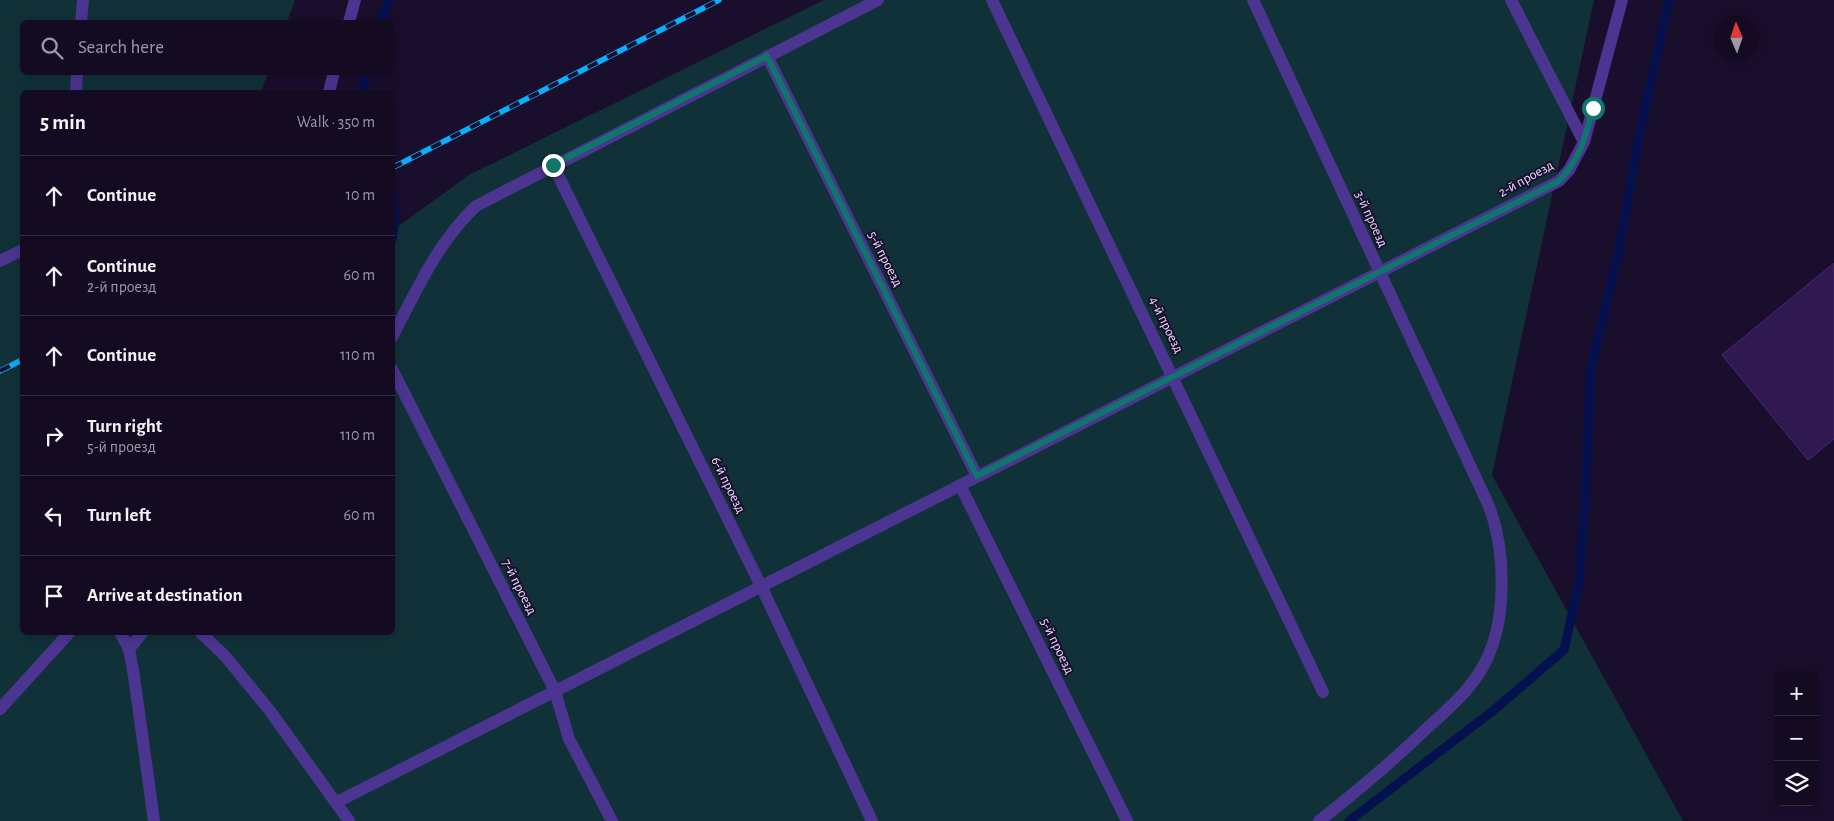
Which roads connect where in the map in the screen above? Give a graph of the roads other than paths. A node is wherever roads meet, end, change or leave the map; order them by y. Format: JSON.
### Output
{"nodes":[{"id":1,"x":83,"y":0,"type":"edge"},
{"id":2,"x":355,"y":0,"type":"edge"},
{"id":3,"x":878,"y":0,"type":"edge"},
{"id":4,"x":992,"y":0,"type":"edge"},
{"id":5,"x":1253,"y":0,"type":"edge"},
{"id":6,"x":1511,"y":0,"type":"edge"},
{"id":7,"x":1622,"y":0,"type":"edge"},
{"id":8,"x":81,"y":20,"type":"edge"},
{"id":9,"x":350,"y":20,"type":"edge"},
{"id":10,"x":767,"y":56,"type":"junction"},
{"id":11,"x":77,"y":75,"type":"edge"},
{"id":12,"x":333,"y":75,"type":"edge"},
{"id":13,"x":76,"y":90,"type":"edge"},
{"id":14,"x":330,"y":90,"type":"edge"},
{"id":15,"x":1584,"y":142,"type":"junction"},
{"id":16,"x":553,"y":165,"type":"junction"},
{"id":17,"x":20,"y":251,"type":"edge"},
{"id":18,"x":0,"y":260,"type":"edge"},
{"id":19,"x":1378,"y":272,"type":"junction"},
{"id":20,"x":395,"y":331,"type":"edge"},
{"id":21,"x":395,"y":375,"type":"edge"},
{"id":22,"x":1173,"y":376,"type":"junction"},
{"id":23,"x":977,"y":476,"type":"junction"},
{"id":24,"x":960,"y":485,"type":"junction"},
{"id":25,"x":761,"y":586,"type":"junction"},
{"id":26,"x":67,"y":635,"type":"edge"},
{"id":27,"x":122,"y":635,"type":"edge"},
{"id":28,"x":141,"y":635,"type":"edge"},
{"id":29,"x":203,"y":635,"type":"edge"},
{"id":30,"x":129,"y":649,"type":"junction"},
{"id":31,"x":555,"y":691,"type":"junction"},
{"id":32,"x":1323,"y":692,"type":"dead end"},
{"id":33,"x":0,"y":709,"type":"edge"},
{"id":34,"x":337,"y":802,"type":"junction"},
{"id":35,"x":154,"y":821,"type":"edge"},
{"id":36,"x":349,"y":821,"type":"edge"},
{"id":37,"x":612,"y":821,"type":"edge"},
{"id":38,"x":872,"y":821,"type":"edge"},
{"id":39,"x":1127,"y":821,"type":"edge"},
{"id":40,"x":1319,"y":821,"type":"edge"}],
"edges":[{"from":1,"to":8,"type":"street"},
{"from":2,"to":9,"type":"street"},
{"from":3,"to":10,"type":"street"},
{"from":4,"to":22,"type":"street","name":"4-й проезд"},
{"from":5,"to":19,"type":"street","name":"3-й проезд"},
{"from":6,"to":15,"type":"street"},
{"from":7,"to":15,"type":"street","name":"2-й проезд"},
{"from":10,"to":16,"type":"street"},
{"from":10,"to":23,"type":"street","name":"5-й проезд"},
{"from":11,"to":13,"type":"street"},
{"from":12,"to":14,"type":"street"},
{"from":15,"to":19,"type":"street","name":"2-й проезд"},
{"from":16,"to":20,"type":"street"},
{"from":16,"to":25,"type":"street","name":"6-й проезд"},
{"from":17,"to":18,"type":"street"},
{"from":19,"to":22,"type":"street","name":"2-й проезд"},
{"from":19,"to":40,"type":"street","name":"3-й проезд"},
{"from":21,"to":31,"type":"street","name":"7-й проезд"},
{"from":22,"to":23,"type":"street","name":"2-й проезд"},
{"from":22,"to":32,"type":"street","name":"4-й проезд"},
{"from":23,"to":24,"type":"street","name":"2-й проезд"},
{"from":24,"to":25,"type":"street","name":"2-й проезд"},
{"from":24,"to":39,"type":"street","name":"5-й проезд"},
{"from":25,"to":31,"type":"street","name":"2-й проезд"},
{"from":25,"to":38,"type":"street","name":"6-й проезд"},
{"from":26,"to":33,"type":"street"},
{"from":27,"to":30,"type":"street"},
{"from":28,"to":30,"type":"street"},
{"from":29,"to":34,"type":"street"},
{"from":30,"to":35,"type":"street"},
{"from":31,"to":34,"type":"street","name":"2-й проезд"},
{"from":31,"to":37,"type":"street","name":"7-й проезд"},
{"from":34,"to":36,"type":"street"}]}
